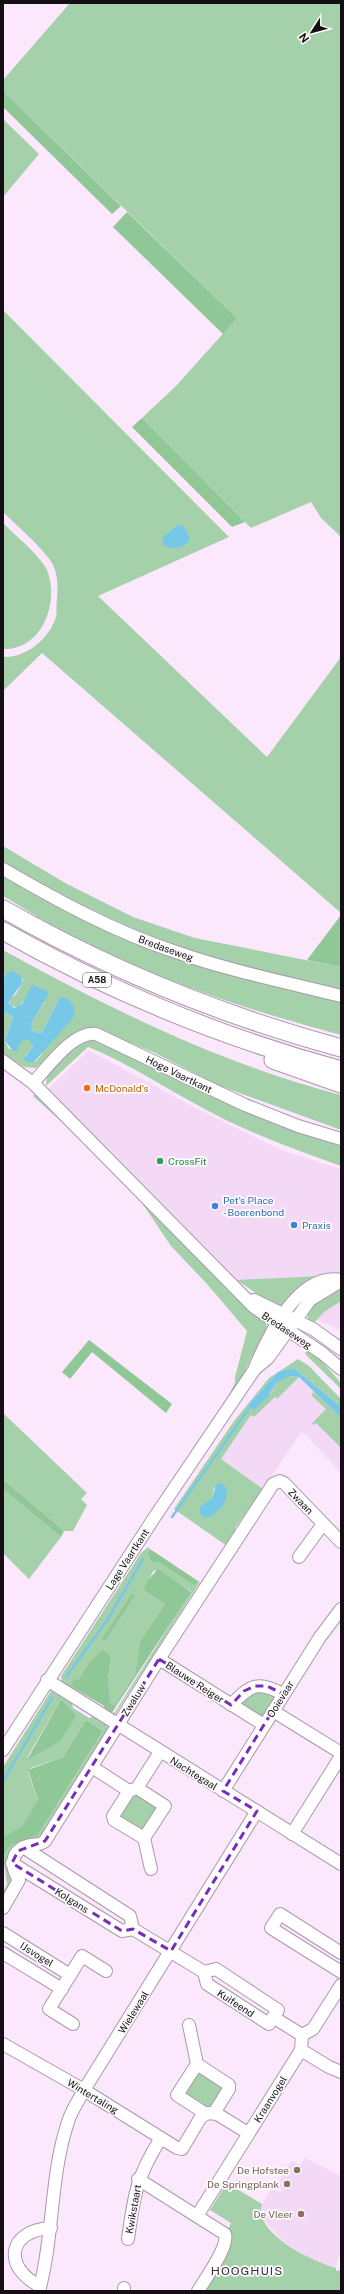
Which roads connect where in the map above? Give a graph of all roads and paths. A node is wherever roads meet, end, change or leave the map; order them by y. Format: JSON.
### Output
{"nodes":[{"id":1,"x":3,"y":869,"type":"edge"},
{"id":2,"x":3,"y":909,"type":"edge"},
{"id":3,"x":3,"y":931,"type":"edge"},
{"id":4,"x":341,"y":996,"type":"edge"},
{"id":5,"x":194,"y":1021,"type":"junction"},
{"id":6,"x":341,"y":1048,"type":"edge"},
{"id":7,"x":3,"y":1061,"type":"edge"},
{"id":8,"x":341,"y":1070,"type":"edge"},
{"id":9,"x":33,"y":1083,"type":"junction"},
{"id":10,"x":341,"y":1084,"type":"edge"},
{"id":11,"x":341,"y":1139,"type":"edge"},
{"id":12,"x":341,"y":1281,"type":"edge"},
{"id":13,"x":294,"y":1319,"type":"junction"},
{"id":14,"x":282,"y":1323,"type":"junction"},
{"id":15,"x":341,"y":1348,"type":"edge"},
{"id":16,"x":341,"y":1369,"type":"edge"},
{"id":17,"x":276,"y":1482,"type":"joint"},
{"id":18,"x":323,"y":1524,"type":"junction"},
{"id":19,"x":341,"y":1542,"type":"edge"},
{"id":20,"x":299,"y":1557,"type":"dead end"},
{"id":21,"x":341,"y":1609,"type":"edge"},
{"id":22,"x":159,"y":1659,"type":"junction"},
{"id":23,"x":47,"y":1680,"type":"junction"},
{"id":24,"x":283,"y":1694,"type":"junction"},
{"id":25,"x":231,"y":1705,"type":"junction"},
{"id":26,"x":273,"y":1710,"type":"junction"},
{"id":27,"x":117,"y":1725,"type":"junction"},
{"id":28,"x":264,"y":1725,"type":"junction"},
{"id":29,"x":3,"y":1750,"type":"edge"},
{"id":30,"x":160,"y":1752,"type":"junction"},
{"id":31,"x":341,"y":1754,"type":"edge"},
{"id":32,"x":92,"y":1767,"type":"junction"},
{"id":33,"x":337,"y":1771,"type":"edge"},
{"id":34,"x":133,"y":1790,"type":"junction"},
{"id":35,"x":223,"y":1791,"type":"junction"},
{"id":36,"x":257,"y":1811,"type":"junction"},
{"id":37,"x":292,"y":1834,"type":"junction"},
{"id":38,"x":144,"y":1838,"type":"junction"},
{"id":39,"x":23,"y":1848,"type":"junction"},
{"id":40,"x":12,"y":1863,"type":"junction"},
{"id":41,"x":341,"y":1864,"type":"edge"},
{"id":42,"x":151,"y":1869,"type":"dead end"},
{"id":43,"x":3,"y":1908,"type":"edge"},
{"id":44,"x":133,"y":1929,"type":"junction"},
{"id":45,"x":3,"y":1933,"type":"edge"},
{"id":46,"x":171,"y":1951,"type":"junction"},
{"id":47,"x":3,"y":1953,"type":"edge"},
{"id":48,"x":341,"y":1953,"type":"edge"},
{"id":49,"x":106,"y":1971,"type":"dead end"},
{"id":50,"x":204,"y":1972,"type":"junction"},
{"id":51,"x":341,"y":1972,"type":"edge"},
{"id":52,"x":70,"y":1975,"type":"junction"},
{"id":53,"x":341,"y":1985,"type":"edge"},
{"id":54,"x":62,"y":1989,"type":"junction"},
{"id":55,"x":273,"y":2017,"type":"junction"},
{"id":56,"x":73,"y":2024,"type":"dead end"},
{"id":57,"x":189,"y":2025,"type":"dead end"},
{"id":58,"x":302,"y":2035,"type":"junction"},
{"id":59,"x":3,"y":2044,"type":"edge"},
{"id":60,"x":301,"y":2050,"type":"junction"},
{"id":61,"x":197,"y":2064,"type":"junction"},
{"id":62,"x":341,"y":2072,"type":"edge"},
{"id":63,"x":84,"y":2090,"type":"junction"},
{"id":64,"x":210,"y":2113,"type":"junction"},
{"id":65,"x":248,"y":2134,"type":"junction"},
{"id":66,"x":161,"y":2138,"type":"junction"},
{"id":67,"x":138,"y":2180,"type":"junction"},
{"id":68,"x":196,"y":2216,"type":"junction"},
{"id":69,"x":51,"y":2228,"type":"junction"},
{"id":70,"x":128,"y":2239,"type":"dead end"},
{"id":71,"x":40,"y":2288,"type":"edge"},
{"id":72,"x":198,"y":2291,"type":"edge"}],
"edges":[{"from":1,"to":4,"type":"street","name":"Bredaseweg"},
{"from":2,"to":6,"type":"highway","number":"A58"},
{"from":3,"to":5,"type":"highway","number":"A58"},
{"from":5,"to":8,"type":"highway","number":"A58"},
{"from":5,"to":10,"type":"highway","number":"A58"},
{"from":7,"to":9,"type":"street","name":"Bredaseweg"},
{"from":9,"to":11,"type":"street","name":"Hoge Vaartkant"},
{"from":9,"to":14,"type":"street","name":"Bredaseweg"},
{"from":12,"to":13,"type":"street"},
{"from":12,"to":14,"type":"street","name":"Lage Vaartkant"},
{"from":13,"to":14,"type":"street","name":"Bredaseweg"},
{"from":13,"to":15,"type":"street","name":"Bredaseweg"},
{"from":14,"to":16,"type":"street","name":"Bredaseweg"},
{"from":14,"to":23,"type":"street","name":"Lage Vaartkant"},
{"from":17,"to":18,"type":"street","name":"Zwaan"},
{"from":17,"to":22,"type":"street","name":"Zwaluw"},
{"from":18,"to":19,"type":"street","name":"Zwaan"},
{"from":18,"to":20,"type":"street"},
{"from":21,"to":24,"type":"street","name":"Ooievaar"},
{"from":22,"to":25,"type":"street","name":"Blauwe Reiger"},
{"from":22,"to":27,"type":"street","name":"Zwaluw"},
{"from":23,"to":27,"type":"street","name":"Nachtegaal"},
{"from":23,"to":29,"type":"street","name":"Lage Vaartkant"},
{"from":24,"to":25,"type":"street","name":"Blauwe Reiger"},
{"from":24,"to":26,"type":"street","name":"Ooievaar"},
{"from":25,"to":28,"type":"street","name":"Blauwe Reiger"},
{"from":26,"to":28,"type":"street","name":"Ooievaar"},
{"from":26,"to":31,"type":"street"},
{"from":27,"to":30,"type":"street","name":"Nachtegaal"},
{"from":27,"to":32,"type":"street","name":"Zwaluw"},
{"from":28,"to":35,"type":"street","name":"Ooievaar"},
{"from":30,"to":34,"type":"street"},
{"from":30,"to":35,"type":"street","name":"Nachtegaal"},
{"from":31,"to":33,"type":"street"},
{"from":32,"to":34,"type":"street"},
{"from":32,"to":39,"type":"street","name":"Zwaluw"},
{"from":33,"to":37,"type":"street"},
{"from":34,"to":38,"type":"street"},
{"from":34,"to":38,"type":"street"},
{"from":35,"to":36,"type":"street","name":"Nachtegaal"},
{"from":36,"to":37,"type":"street","name":"Nachtegaal"},
{"from":36,"to":46,"type":"street","name":"Wielewaal"},
{"from":37,"to":41,"type":"street","name":"Nachtegaal"},
{"from":38,"to":42,"type":"street"},
{"from":39,"to":40,"type":"street"},
{"from":39,"to":44,"type":"street","name":"Kolgans"},
{"from":40,"to":43,"type":"street"},
{"from":40,"to":44,"type":"street","name":"Kolgans"},
{"from":44,"to":46,"type":"street","name":"Kolgans"},
{"from":45,"to":52,"type":"street","name":"IJsvogel"},
{"from":46,"to":50,"type":"street","name":"Kuifeend"},
{"from":46,"to":63,"type":"street","name":"Wielewaal"},
{"from":47,"to":54,"type":"street","name":"IJsvogel"},
{"from":48,"to":51,"type":"street"},
{"from":49,"to":52,"type":"street"},
{"from":50,"to":55,"type":"street","name":"Kuifeend"},
{"from":50,"to":55,"type":"street","name":"Kuifeend"},
{"from":52,"to":54,"type":"street"},
{"from":53,"to":58,"type":"street"},
{"from":54,"to":56,"type":"street"},
{"from":55,"to":58,"type":"street"},
{"from":57,"to":61,"type":"street"},
{"from":58,"to":60,"type":"street","name":"Kraanvogel"},
{"from":59,"to":63,"type":"street","name":"Wintertaling"},
{"from":60,"to":62,"type":"street"},
{"from":60,"to":65,"type":"street","name":"Kraanvogel"},
{"from":61,"to":64,"type":"street"},
{"from":61,"to":64,"type":"street"},
{"from":63,"to":66,"type":"street","name":"Wintertaling"},
{"from":63,"to":69,"type":"street","name":"Wielewaal"},
{"from":64,"to":65,"type":"street"},
{"from":64,"to":66,"type":"street","name":"Wintertaling"},
{"from":65,"to":68,"type":"street","name":"Kraanvogel"},
{"from":66,"to":67,"type":"street","name":"Kwikstaart"},
{"from":67,"to":68,"type":"street"},
{"from":67,"to":70,"type":"street","name":"Kwikstaart"},
{"from":68,"to":72,"type":"street"},
{"from":69,"to":71,"type":"street","name":"Wielewaal"},
{"from":69,"to":71,"type":"street","name":"Wielewaal"}]}
